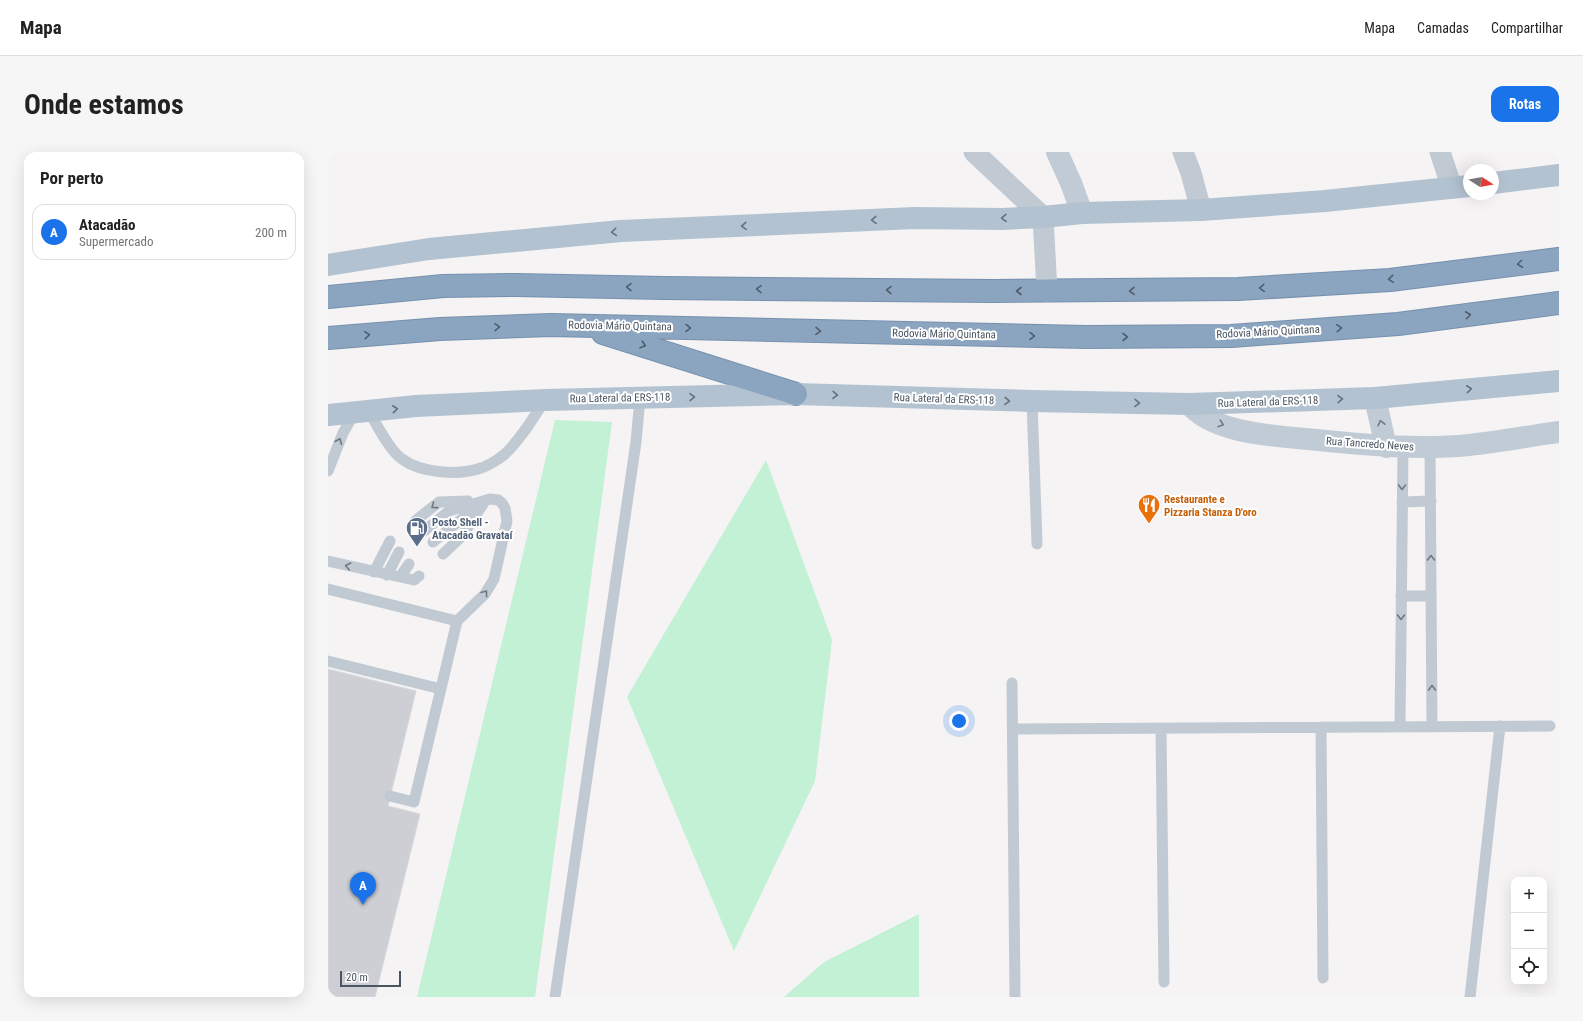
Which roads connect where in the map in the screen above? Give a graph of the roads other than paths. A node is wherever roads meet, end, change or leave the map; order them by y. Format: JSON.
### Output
{"nodes":[{"id":1,"x":974,"y":152,"type":"edge"},
{"id":2,"x":1057,"y":152,"type":"edge"},
{"id":3,"x":1183,"y":152,"type":"edge"},
{"id":4,"x":1440,"y":152,"type":"edge"},
{"id":5,"x":1559,"y":175,"type":"edge"},
{"id":6,"x":1499,"y":182,"type":"edge"},
{"id":7,"x":1460,"y":186,"type":"edge"},
{"id":8,"x":1201,"y":210,"type":"junction"},
{"id":9,"x":1082,"y":213,"type":"junction"},
{"id":10,"x":1042,"y":217,"type":"junction"},
{"id":11,"x":1559,"y":259,"type":"edge"},
{"id":12,"x":328,"y":265,"type":"edge"},
{"id":13,"x":1047,"y":291,"type":"junction"},
{"id":14,"x":328,"y":297,"type":"edge"},
{"id":15,"x":1559,"y":303,"type":"edge"},
{"id":16,"x":579,"y":325,"type":"junction"},
{"id":17,"x":328,"y":338,"type":"edge"},
{"id":18,"x":1559,"y":380,"type":"edge"},
{"id":19,"x":796,"y":394,"type":"junction"},
{"id":20,"x":640,"y":398,"type":"junction"},
{"id":21,"x":1375,"y":398,"type":"junction"},
{"id":22,"x":546,"y":400,"type":"junction"},
{"id":23,"x":1032,"y":401,"type":"junction"},
{"id":24,"x":1189,"y":404,"type":"junction"},
{"id":25,"x":362,"y":412,"type":"junction"},
{"id":26,"x":328,"y":415,"type":"edge"},
{"id":27,"x":1559,"y":432,"type":"edge"},
{"id":28,"x":1395,"y":447,"type":"junction"},
{"id":29,"x":1430,"y":447,"type":"junction"},
{"id":30,"x":328,"y":471,"type":"edge"},
{"id":31,"x":484,"y":500,"type":"junction"},
{"id":32,"x":1431,"y":501,"type":"junction"},
{"id":33,"x":1402,"y":502,"type":"junction"},
{"id":34,"x":415,"y":521,"type":"dead end"},
{"id":35,"x":424,"y":531,"type":"dead end"},
{"id":36,"x":390,"y":541,"type":"dead end"},
{"id":37,"x":433,"y":542,"type":"dead end"},
{"id":38,"x":1037,"y":544,"type":"dead end"},
{"id":39,"x":399,"y":552,"type":"dead end"},
{"id":40,"x":443,"y":554,"type":"dead end"},
{"id":41,"x":328,"y":561,"type":"edge"},
{"id":42,"x":409,"y":564,"type":"dead end"},
{"id":43,"x":374,"y":572,"type":"junction"},
{"id":44,"x":387,"y":574,"type":"junction"},
{"id":45,"x":419,"y":576,"type":"dead end"},
{"id":46,"x":400,"y":577,"type":"junction"},
{"id":47,"x":328,"y":589,"type":"edge"},
{"id":48,"x":1401,"y":596,"type":"junction"},
{"id":49,"x":1431,"y":596,"type":"junction"},
{"id":50,"x":457,"y":621,"type":"junction"},
{"id":51,"x":328,"y":661,"type":"edge"},
{"id":52,"x":1012,"y":683,"type":"dead end"},
{"id":53,"x":441,"y":690,"type":"junction"},
{"id":54,"x":1500,"y":726,"type":"junction"},
{"id":55,"x":1550,"y":726,"type":"dead end"},
{"id":56,"x":1321,"y":727,"type":"junction"},
{"id":57,"x":1400,"y":727,"type":"junction"},
{"id":58,"x":1432,"y":727,"type":"junction"},
{"id":59,"x":1161,"y":728,"type":"junction"},
{"id":60,"x":1013,"y":729,"type":"junction"},
{"id":61,"x":390,"y":796,"type":"dead end"},
{"id":62,"x":1324,"y":978,"type":"dead end"},
{"id":63,"x":1164,"y":982,"type":"dead end"},
{"id":64,"x":555,"y":997,"type":"edge"},
{"id":65,"x":1015,"y":997,"type":"edge"},
{"id":66,"x":1470,"y":997,"type":"edge"}],
"edges":[{"from":1,"to":10,"type":"street"},
{"from":2,"to":9,"type":"main road"},
{"from":3,"to":8,"type":"street"},
{"from":4,"to":7,"type":"street"},
{"from":5,"to":6,"type":"main road"},
{"from":7,"to":8,"type":"main road"},
{"from":8,"to":9,"type":"main road"},
{"from":9,"to":10,"type":"main road"},
{"from":10,"to":12,"type":"main road","one_way":true},
{"from":10,"to":13,"type":"street"},
{"from":11,"to":13,"type":"highway","one_way":true},
{"from":13,"to":14,"type":"highway","one_way":true},
{"from":16,"to":15,"type":"highway","name":"Rodovia Mário Quintana","one_way":true},
{"from":17,"to":16,"type":"highway","name":"Rodovia Mário Quintana","one_way":true},
{"from":16,"to":19,"type":"highway","one_way":true},
{"from":21,"to":18,"type":"main road","name":"Rua Lateral da ERS-118","one_way":true},
{"from":20,"to":19,"type":"main road","name":"Rua Lateral da ERS-118","one_way":true},
{"from":19,"to":23,"type":"main road","name":"Rua Lateral da ERS-118","one_way":true},
{"from":20,"to":22,"type":"main road","name":"Rua Lateral da ERS-118"},
{"from":20,"to":64,"type":"lane"},
{"from":24,"to":21,"type":"main road","name":"Rua Lateral da ERS-118","one_way":true},
{"from":28,"to":21,"type":"main road","one_way":true},
{"from":25,"to":22,"type":"main road","name":"Rua Lateral da ERS-118","one_way":true},
{"from":22,"to":25,"type":"lane"},
{"from":23,"to":24,"type":"main road","name":"Rua Lateral da ERS-118","one_way":true},
{"from":23,"to":38,"type":"lane"},
{"from":24,"to":28,"type":"main road","name":"Rua Tancredo Neves","one_way":true},
{"from":25,"to":26,"type":"main road","name":"Rua Lateral da ERS-118"},
{"from":30,"to":25,"type":"lane","one_way":true},
{"from":27,"to":29,"type":"main road","name":"Rua Tancredo Neves"},
{"from":28,"to":29,"type":"main road","name":"Rua Tancredo Neves"},
{"from":28,"to":33,"type":"lane","one_way":true},
{"from":29,"to":32,"type":"lane"},
{"from":31,"to":34,"type":"lane","one_way":true},
{"from":31,"to":35,"type":"lane"},
{"from":31,"to":37,"type":"lane"},
{"from":31,"to":40,"type":"lane"},
{"from":50,"to":31,"type":"lane","one_way":true},
{"from":32,"to":33,"type":"lane"},
{"from":49,"to":32,"type":"lane","one_way":true},
{"from":33,"to":48,"type":"lane"},
{"from":36,"to":43,"type":"lane"},
{"from":39,"to":44,"type":"lane"},
{"from":43,"to":41,"type":"lane","one_way":true},
{"from":42,"to":46,"type":"lane"},
{"from":43,"to":44,"type":"lane"},
{"from":44,"to":46,"type":"lane"},
{"from":45,"to":46,"type":"lane"},
{"from":47,"to":50,"type":"lane"},
{"from":48,"to":49,"type":"lane"},
{"from":48,"to":57,"type":"lane","one_way":true},
{"from":58,"to":49,"type":"lane","one_way":true},
{"from":50,"to":53,"type":"lane"},
{"from":51,"to":53,"type":"lane"},
{"from":52,"to":60,"type":"lane"},
{"from":53,"to":61,"type":"lane"},
{"from":54,"to":55,"type":"lane"},
{"from":54,"to":58,"type":"lane"},
{"from":54,"to":66,"type":"lane"},
{"from":56,"to":57,"type":"lane"},
{"from":56,"to":59,"type":"lane"},
{"from":56,"to":62,"type":"lane"},
{"from":57,"to":58,"type":"lane"},
{"from":59,"to":60,"type":"lane"},
{"from":59,"to":63,"type":"lane"},
{"from":60,"to":65,"type":"lane"}]}
